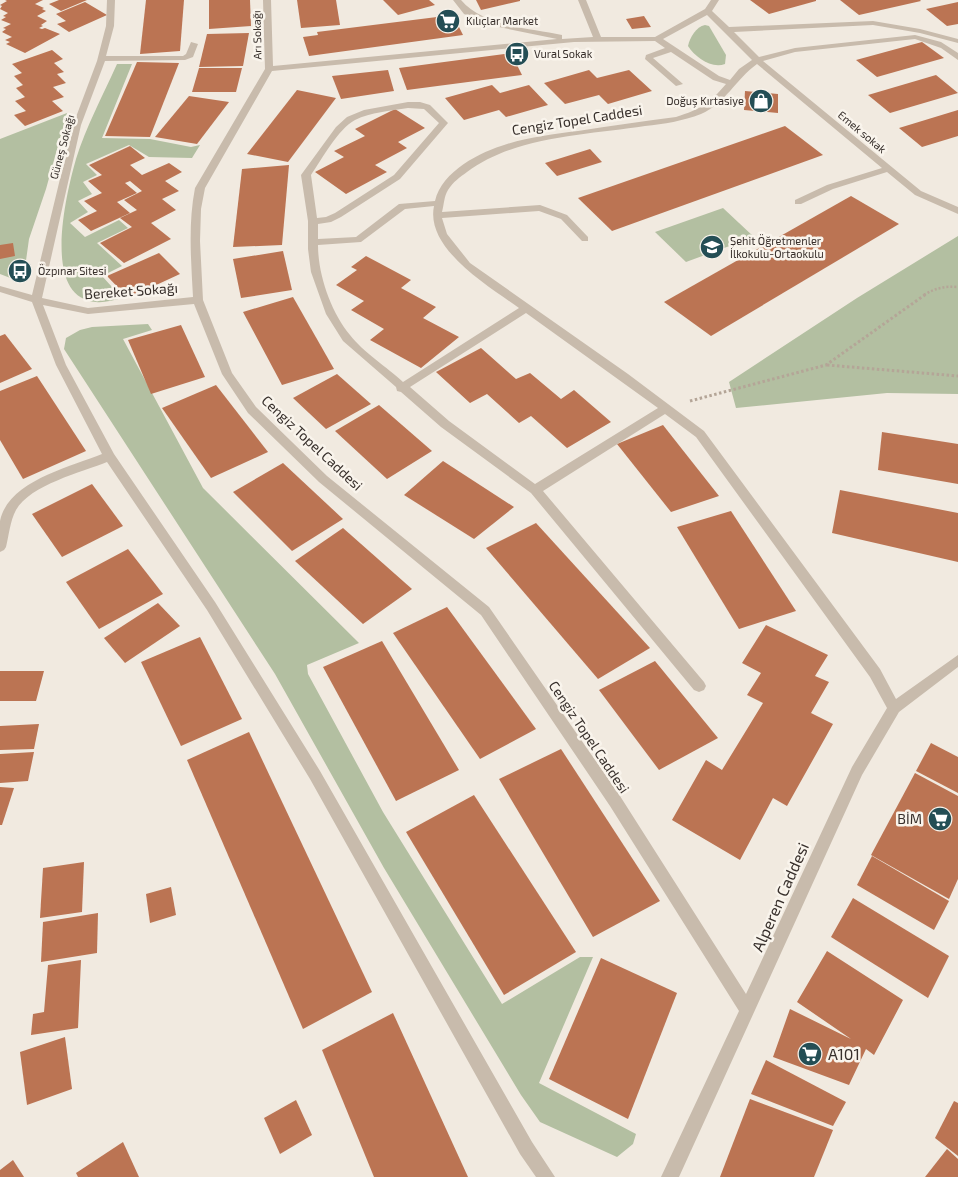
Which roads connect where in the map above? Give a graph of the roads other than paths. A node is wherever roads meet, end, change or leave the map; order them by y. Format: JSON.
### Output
{"nodes":[{"id":1,"x":111,"y":0,"type":"edge"},
{"id":2,"x":267,"y":0,"type":"edge"},
{"id":3,"x":457,"y":0,"type":"edge"},
{"id":4,"x":582,"y":0,"type":"edge"},
{"id":5,"x":715,"y":0,"type":"edge"},
{"id":6,"x":708,"y":11,"type":"junction"},
{"id":7,"x":727,"y":30,"type":"junction"},
{"id":8,"x":656,"y":39,"type":"junction"},
{"id":9,"x":574,"y":40,"type":"junction"},
{"id":10,"x":598,"y":40,"type":"junction"},
{"id":11,"x":958,"y":41,"type":"edge"},
{"id":12,"x":194,"y":44,"type":"dead end"},
{"id":13,"x":671,"y":49,"type":"junction"},
{"id":14,"x":958,"y":58,"type":"edge"},
{"id":15,"x":101,"y":59,"type":"junction"},
{"id":16,"x":757,"y":60,"type":"junction"},
{"id":17,"x":268,"y":69,"type":"junction"},
{"id":18,"x":731,"y":83,"type":"junction"},
{"id":19,"x":679,"y":84,"type":"dead end"},
{"id":20,"x":889,"y":169,"type":"junction"},
{"id":21,"x":798,"y":202,"type":"dead end"},
{"id":22,"x":440,"y":203,"type":"junction"},
{"id":23,"x":958,"y":211,"type":"edge"},
{"id":24,"x":437,"y":215,"type":"junction"},
{"id":25,"x":313,"y":221,"type":"junction"},
{"id":26,"x":585,"y":239,"type":"dead end"},
{"id":27,"x":313,"y":242,"type":"junction"},
{"id":28,"x":0,"y":288,"type":"edge"},
{"id":29,"x":36,"y":300,"type":"junction"},
{"id":30,"x":198,"y":300,"type":"junction"},
{"id":31,"x":526,"y":308,"type":"junction"},
{"id":32,"x":401,"y":388,"type":"junction"},
{"id":33,"x":666,"y":408,"type":"junction"},
{"id":34,"x":109,"y":456,"type":"junction"},
{"id":35,"x":535,"y":490,"type":"junction"},
{"id":36,"x":0,"y":547,"type":"edge"},
{"id":37,"x":958,"y":660,"type":"edge"},
{"id":38,"x":699,"y":686,"type":"dead end"},
{"id":39,"x":894,"y":708,"type":"junction"},
{"id":40,"x":748,"y":1011,"type":"junction"},
{"id":41,"x":546,"y":1177,"type":"edge"},
{"id":42,"x":670,"y":1177,"type":"edge"}],
"edges":[{"from":1,"to":15,"type":"street","name":"Güneş Sokağı"},
{"from":2,"to":17,"type":"street","name":"Arı Sokağı"},
{"from":3,"to":9,"type":"street"},
{"from":4,"to":10,"type":"street"},
{"from":5,"to":6,"type":"street"},
{"from":6,"to":7,"type":"street","name":"Emek sokak"},
{"from":6,"to":8,"type":"street"},
{"from":7,"to":11,"type":"street"},
{"from":7,"to":16,"type":"street","name":"Emek sokak"},
{"from":8,"to":10,"type":"street"},
{"from":8,"to":13,"type":"street"},
{"from":9,"to":10,"type":"street"},
{"from":9,"to":17,"type":"street"},
{"from":12,"to":15,"type":"street"},
{"from":13,"to":18,"type":"street"},
{"from":13,"to":19,"type":"street"},
{"from":14,"to":16,"type":"street"},
{"from":15,"to":29,"type":"street","name":"Güneş Sokağı"},
{"from":16,"to":18,"type":"street","name":"Cengiz Topel Caddesi"},
{"from":16,"to":20,"type":"street","name":"Emek sokak"},
{"from":17,"to":30,"type":"street","name":"Cengiz Topel Caddesi"},
{"from":18,"to":22,"type":"street","name":"Cengiz Topel Caddesi"},
{"from":20,"to":21,"type":"street"},
{"from":20,"to":23,"type":"street","name":"Emek sokak"},
{"from":22,"to":24,"type":"street","name":"Cengiz Topel Caddesi"},
{"from":22,"to":27,"type":"street"},
{"from":24,"to":26,"type":"street"},
{"from":24,"to":31,"type":"street"},
{"from":25,"to":25,"type":"street"},
{"from":25,"to":27,"type":"street"},
{"from":27,"to":32,"type":"street"},
{"from":28,"to":29,"type":"street","name":"Bereket Sokağı"},
{"from":29,"to":30,"type":"street","name":"Bereket Sokağı"},
{"from":29,"to":34,"type":"street"},
{"from":30,"to":40,"type":"street","name":"Cengiz Topel Caddesi"},
{"from":31,"to":32,"type":"street"},
{"from":31,"to":33,"type":"street"},
{"from":32,"to":35,"type":"street"},
{"from":33,"to":35,"type":"street"},
{"from":33,"to":39,"type":"street"},
{"from":34,"to":36,"type":"street"},
{"from":34,"to":41,"type":"street"},
{"from":35,"to":38,"type":"street"},
{"from":37,"to":39,"type":"street","name":"Alperen Caddesi"},
{"from":39,"to":40,"type":"street","name":"Alperen Caddesi"},
{"from":40,"to":42,"type":"street","name":"Alperen Caddesi"}]}
